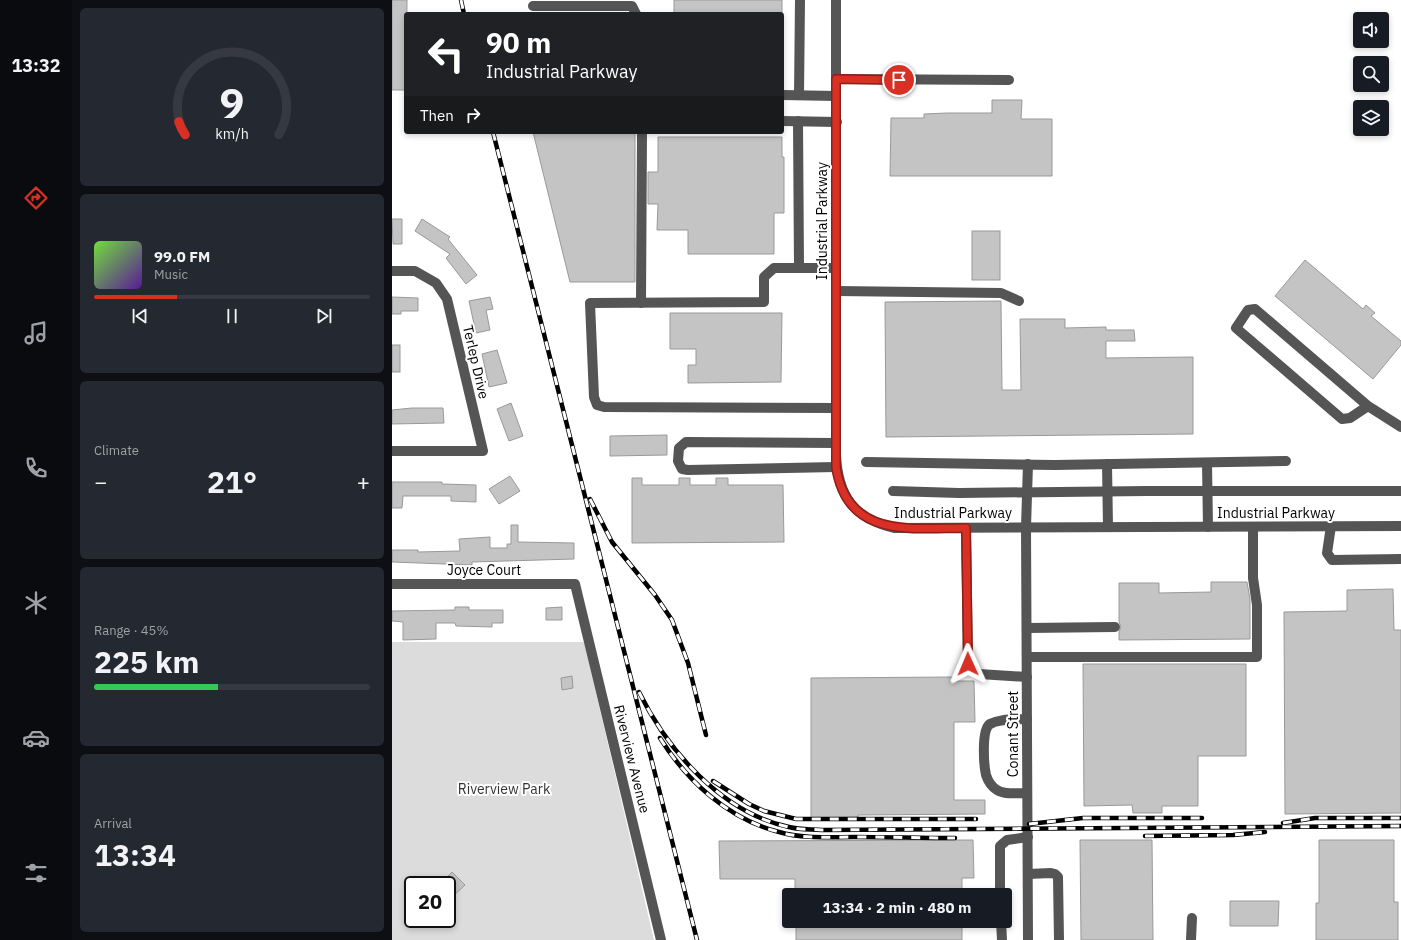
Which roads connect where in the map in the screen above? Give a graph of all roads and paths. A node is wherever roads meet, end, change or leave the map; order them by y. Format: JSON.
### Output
{"nodes":[{"id":1,"x":800,"y":0,"type":"edge"},
{"id":2,"x":836,"y":0,"type":"edge"},
{"id":3,"x":533,"y":6,"type":"dead end"},
{"id":4,"x":635,"y":12,"type":"edge"},
{"id":5,"x":836,"y":79,"type":"junction"},
{"id":6,"x":1009,"y":80,"type":"dead end"},
{"id":7,"x":784,"y":95,"type":"edge"},
{"id":8,"x":799,"y":95,"type":"junction"},
{"id":9,"x":836,"y":96,"type":"junction"},
{"id":10,"x":784,"y":121,"type":"edge"},
{"id":11,"x":798,"y":121,"type":"junction"},
{"id":12,"x":836,"y":122,"type":"junction"},
{"id":13,"x":642,"y":134,"type":"edge"},
{"id":14,"x":799,"y":268,"type":"junction"},
{"id":15,"x":836,"y":268,"type":"junction"},
{"id":16,"x":392,"y":271,"type":"edge"},
{"id":17,"x":836,"y":291,"type":"junction"},
{"id":18,"x":1019,"y":301,"type":"dead end"},
{"id":19,"x":642,"y":303,"type":"junction"},
{"id":20,"x":1368,"y":406,"type":"junction"},
{"id":21,"x":836,"y":408,"type":"junction"},
{"id":22,"x":1401,"y":427,"type":"edge"},
{"id":23,"x":836,"y":444,"type":"junction"},
{"id":24,"x":392,"y":451,"type":"edge"},
{"id":25,"x":1286,"y":461,"type":"dead end"},
{"id":26,"x":866,"y":462,"type":"dead end"},
{"id":27,"x":1208,"y":463,"type":"junction"},
{"id":28,"x":1028,"y":464,"type":"junction"},
{"id":29,"x":1107,"y":464,"type":"junction"},
{"id":30,"x":836,"y":467,"type":"junction"},
{"id":31,"x":1208,"y":490,"type":"junction"},
{"id":32,"x":1107,"y":491,"type":"junction"},
{"id":33,"x":1401,"y":491,"type":"edge"},
{"id":34,"x":893,"y":492,"type":"dead end"},
{"id":35,"x":1028,"y":492,"type":"junction"},
{"id":36,"x":1331,"y":526,"type":"junction"},
{"id":37,"x":1401,"y":526,"type":"edge"},
{"id":38,"x":1026,"y":527,"type":"junction"},
{"id":39,"x":1108,"y":527,"type":"junction"},
{"id":40,"x":1208,"y":527,"type":"junction"},
{"id":41,"x":1253,"y":527,"type":"junction"},
{"id":42,"x":966,"y":528,"type":"junction"},
{"id":43,"x":1401,"y":559,"type":"edge"},
{"id":44,"x":392,"y":584,"type":"edge"},
{"id":45,"x":575,"y":584,"type":"joint"},
{"id":46,"x":1116,"y":627,"type":"dead end"},
{"id":47,"x":1027,"y":628,"type":"junction"},
{"id":48,"x":1027,"y":657,"type":"junction"},
{"id":49,"x":1027,"y":677,"type":"junction"},
{"id":50,"x":1027,"y":719,"type":"junction"},
{"id":51,"x":1027,"y":793,"type":"junction"},
{"id":52,"x":1028,"y":837,"type":"junction"},
{"id":53,"x":1028,"y":874,"type":"junction"},
{"id":54,"x":1000,"y":888,"type":"edge"},
{"id":55,"x":1192,"y":918,"type":"dead end"},
{"id":56,"x":1001,"y":928,"type":"edge"},
{"id":57,"x":661,"y":940,"type":"edge"},
{"id":58,"x":1002,"y":940,"type":"edge"},
{"id":59,"x":1028,"y":940,"type":"edge"},
{"id":60,"x":1059,"y":940,"type":"edge"},
{"id":61,"x":1192,"y":940,"type":"edge"}],
"edges":[{"from":1,"to":8,"type":"street"},
{"from":2,"to":5,"type":"street","name":"Industrial Parkway"},
{"from":3,"to":4,"type":"street"},
{"from":5,"to":6,"type":"street"},
{"from":5,"to":9,"type":"street","name":"Industrial Parkway"},
{"from":7,"to":8,"type":"street"},
{"from":8,"to":9,"type":"street"},
{"from":9,"to":12,"type":"street","name":"Industrial Parkway"},
{"from":10,"to":11,"type":"street"},
{"from":11,"to":12,"type":"street"},
{"from":11,"to":14,"type":"street"},
{"from":12,"to":15,"type":"street","name":"Industrial Parkway"},
{"from":13,"to":19,"type":"street"},
{"from":14,"to":15,"type":"street"},
{"from":14,"to":19,"type":"street"},
{"from":15,"to":17,"type":"street","name":"Industrial Parkway"},
{"from":16,"to":24,"type":"street","name":"Terlep Drive"},
{"from":17,"to":18,"type":"street"},
{"from":17,"to":21,"type":"street","name":"Industrial Parkway"},
{"from":19,"to":21,"type":"street"},
{"from":20,"to":20,"type":"street"},
{"from":20,"to":22,"type":"street"},
{"from":21,"to":23,"type":"street","name":"Industrial Parkway"},
{"from":23,"to":30,"type":"street","name":"Industrial Parkway"},
{"from":23,"to":30,"type":"street"},
{"from":25,"to":27,"type":"street"},
{"from":26,"to":28,"type":"street"},
{"from":27,"to":29,"type":"street"},
{"from":27,"to":31,"type":"street"},
{"from":28,"to":29,"type":"street"},
{"from":28,"to":35,"type":"street","name":"Conant Street"},
{"from":29,"to":32,"type":"street"},
{"from":30,"to":42,"type":"street","name":"Industrial Parkway"},
{"from":31,"to":32,"type":"street"},
{"from":31,"to":33,"type":"street"},
{"from":31,"to":40,"type":"street"},
{"from":32,"to":35,"type":"street"},
{"from":32,"to":39,"type":"street"},
{"from":34,"to":35,"type":"street"},
{"from":35,"to":38,"type":"street","name":"Conant Street"},
{"from":36,"to":37,"type":"street","name":"Industrial Parkway"},
{"from":36,"to":41,"type":"street","name":"Industrial Parkway"},
{"from":36,"to":43,"type":"street"},
{"from":38,"to":39,"type":"street","name":"Industrial Parkway"},
{"from":38,"to":42,"type":"street","name":"Industrial Parkway"},
{"from":38,"to":47,"type":"street","name":"Conant Street"},
{"from":39,"to":40,"type":"street","name":"Industrial Parkway"},
{"from":40,"to":41,"type":"street","name":"Industrial Parkway"},
{"from":41,"to":48,"type":"street"},
{"from":42,"to":49,"type":"street"},
{"from":44,"to":45,"type":"street","name":"Joyce Court"},
{"from":45,"to":57,"type":"street","name":"Riverview Avenue"},
{"from":46,"to":47,"type":"street"},
{"from":47,"to":48,"type":"street","name":"Conant Street"},
{"from":48,"to":49,"type":"street","name":"Conant Street"},
{"from":49,"to":50,"type":"street","name":"Conant Street"},
{"from":50,"to":51,"type":"street","name":"Conant Street"},
{"from":50,"to":51,"type":"street"},
{"from":51,"to":52,"type":"street","name":"Conant Street"},
{"from":52,"to":53,"type":"street","name":"Conant Street"},
{"from":52,"to":54,"type":"street"},
{"from":53,"to":59,"type":"street","name":"Conant Street"},
{"from":53,"to":60,"type":"street"},
{"from":55,"to":61,"type":"street"},
{"from":56,"to":58,"type":"street"}]}
